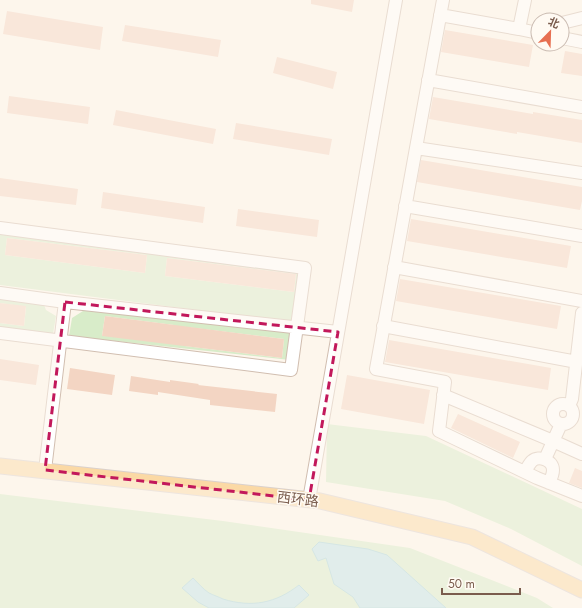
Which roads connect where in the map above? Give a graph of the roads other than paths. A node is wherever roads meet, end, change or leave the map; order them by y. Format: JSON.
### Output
{"nodes":[{"id":1,"x":396,"y":0,"type":"edge"},
{"id":2,"x":443,"y":0,"type":"edge"},
{"id":3,"x":525,"y":0,"type":"edge"},
{"id":4,"x":440,"y":15,"type":"junction"},
{"id":5,"x":582,"y":18,"type":"edge"},
{"id":6,"x":570,"y":20,"type":"edge"},
{"id":7,"x":519,"y":29,"type":"junction"},
{"id":8,"x":530,"y":31,"type":"edge"},
{"id":9,"x":570,"y":40,"type":"edge"},
{"id":10,"x":582,"y":42,"type":"edge"},
{"id":11,"x":428,"y":80,"type":"junction"},
{"id":12,"x":582,"y":107,"type":"edge"},
{"id":13,"x":416,"y":148,"type":"junction"},
{"id":14,"x":582,"y":173,"type":"edge"},
{"id":15,"x":405,"y":206,"type":"junction"},
{"id":16,"x":0,"y":228,"type":"edge"},
{"id":17,"x":582,"y":236,"type":"edge"},
{"id":18,"x":394,"y":267,"type":"junction"},
{"id":19,"x":0,"y":293,"type":"edge"},
{"id":20,"x":582,"y":301,"type":"edge"},
{"id":21,"x":65,"y":302,"type":"junction"},
{"id":22,"x":582,"y":313,"type":"edge"},
{"id":23,"x":383,"y":326,"type":"junction"},
{"id":24,"x":297,"y":327,"type":"junction"},
{"id":25,"x":338,"y":332,"type":"junction"},
{"id":26,"x":0,"y":333,"type":"edge"},
{"id":27,"x":581,"y":334,"type":"edge"},
{"id":28,"x":60,"y":341,"type":"junction"},
{"id":29,"x":576,"y":362,"type":"junction"},
{"id":30,"x":578,"y":388,"type":"edge"},
{"id":31,"x":443,"y":395,"type":"junction"},
{"id":32,"x":553,"y":441,"type":"junction"},
{"id":33,"x":582,"y":454,"type":"edge"},
{"id":34,"x":545,"y":459,"type":"junction"},
{"id":35,"x":0,"y":466,"type":"edge"},
{"id":36,"x":45,"y":470,"type":"junction"},
{"id":37,"x":525,"y":472,"type":"junction"},
{"id":38,"x":549,"y":483,"type":"junction"},
{"id":39,"x":582,"y":496,"type":"edge"},
{"id":40,"x":309,"y":500,"type":"junction"},
{"id":41,"x":582,"y":590,"type":"edge"}],
"edges":[{"from":1,"to":25,"type":"street"},
{"from":2,"to":4,"type":"street"},
{"from":3,"to":7,"type":"street"},
{"from":4,"to":7,"type":"street"},
{"from":4,"to":11,"type":"street"},
{"from":5,"to":6,"type":"street"},
{"from":7,"to":8,"type":"street"},
{"from":9,"to":10,"type":"street"},
{"from":11,"to":12,"type":"street"},
{"from":11,"to":13,"type":"street"},
{"from":13,"to":14,"type":"street"},
{"from":13,"to":15,"type":"street"},
{"from":15,"to":17,"type":"street"},
{"from":15,"to":18,"type":"street"},
{"from":16,"to":24,"type":"street"},
{"from":18,"to":20,"type":"street"},
{"from":18,"to":23,"type":"street"},
{"from":19,"to":21,"type":"street"},
{"from":21,"to":24,"type":"street"},
{"from":21,"to":28,"type":"street"},
{"from":22,"to":27,"type":"street"},
{"from":23,"to":29,"type":"street"},
{"from":23,"to":31,"type":"street"},
{"from":24,"to":25,"type":"street"},
{"from":24,"to":28,"type":"street"},
{"from":25,"to":40,"type":"street"},
{"from":26,"to":28,"type":"street"},
{"from":27,"to":29,"type":"street"},
{"from":28,"to":36,"type":"street"},
{"from":29,"to":30,"type":"street"},
{"from":30,"to":32,"type":"street"},
{"from":31,"to":32,"type":"street"},
{"from":31,"to":37,"type":"street"},
{"from":32,"to":33,"type":"street"},
{"from":32,"to":34,"type":"street"},
{"from":34,"to":37,"type":"street"},
{"from":34,"to":38,"type":"street"},
{"from":35,"to":36,"type":"main road","name":"西环路"},
{"from":36,"to":40,"type":"main road","name":"西环路"},
{"from":37,"to":38,"type":"street"},
{"from":38,"to":39,"type":"street"},
{"from":40,"to":41,"type":"main road","name":"西环路"}]}
